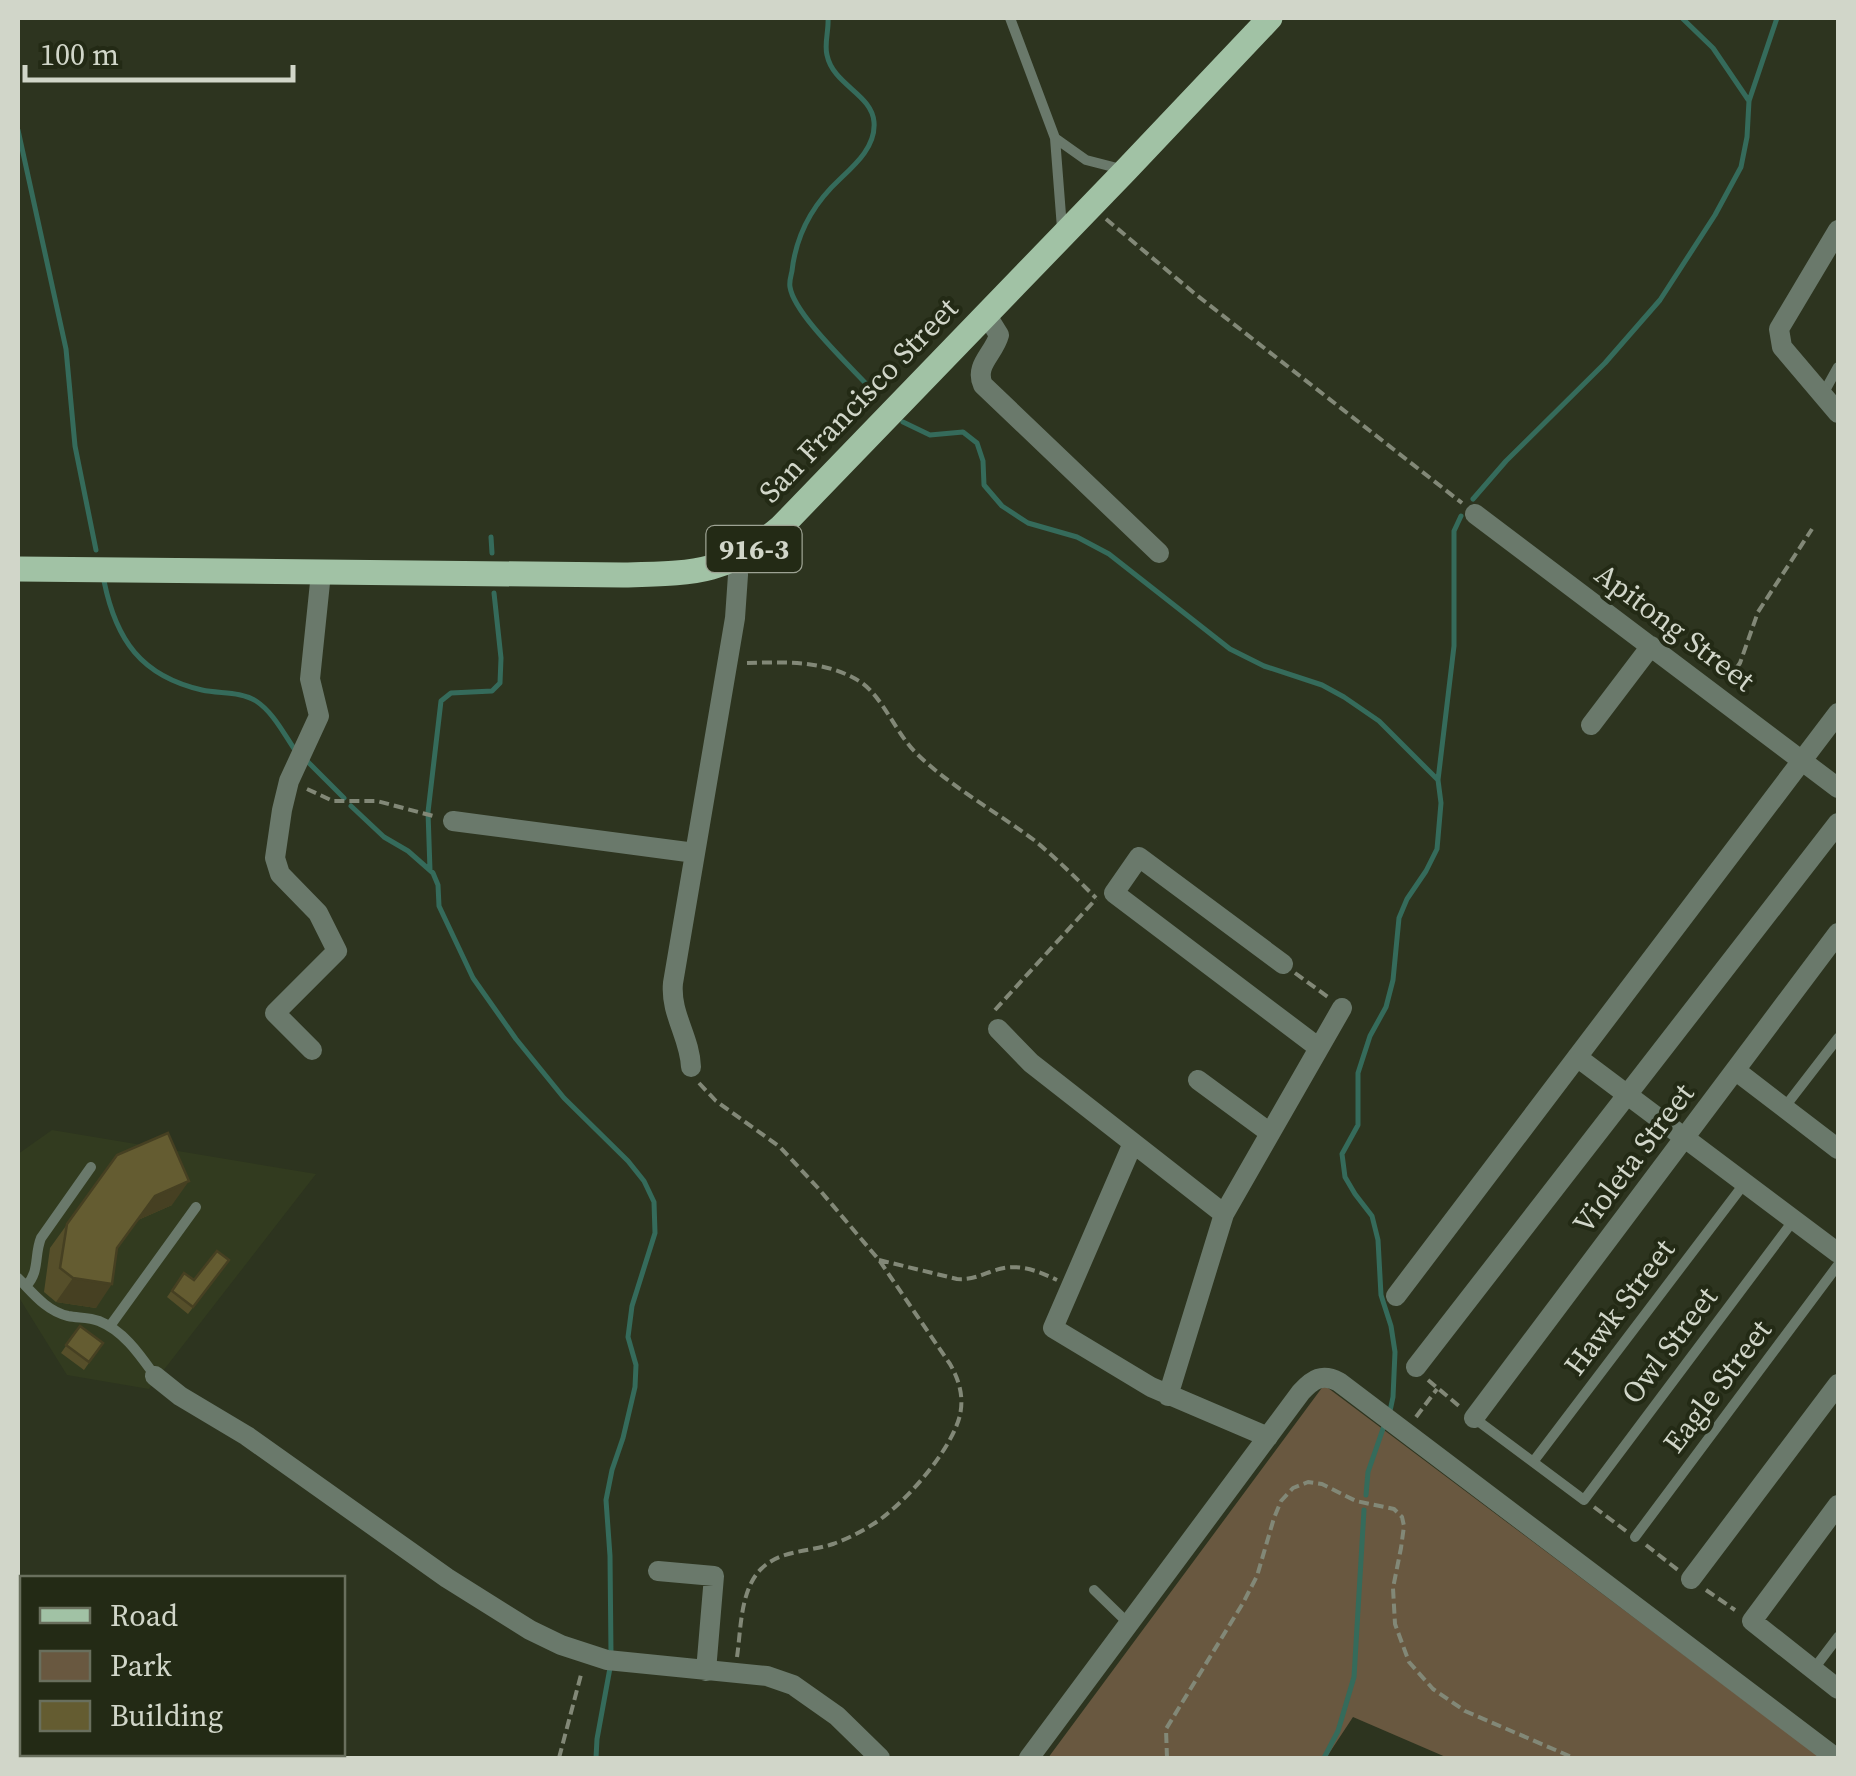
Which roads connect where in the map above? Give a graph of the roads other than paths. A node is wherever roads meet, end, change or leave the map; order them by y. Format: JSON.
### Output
{"nodes":[{"id":1,"x":1010,"y":18,"type":"edge"},
{"id":2,"x":1270,"y":18,"type":"edge"},
{"id":3,"x":1056,"y":138,"type":"junction"},
{"id":4,"x":1126,"y":170,"type":"junction"},
{"id":5,"x":1838,"y":230,"type":"edge"},
{"id":6,"x":1062,"y":234,"type":"junction"},
{"id":7,"x":986,"y":314,"type":"junction"},
{"id":8,"x":1838,"y":367,"type":"edge"},
{"id":9,"x":1822,"y":394,"type":"junction"},
{"id":10,"x":1838,"y":413,"type":"edge"},
{"id":11,"x":1475,"y":514,"type":"road end"},
{"id":12,"x":1159,"y":554,"type":"dead end"},
{"id":13,"x":736,"y":559,"type":"junction"},
{"id":14,"x":18,"y":569,"type":"edge"},
{"id":15,"x":321,"y":573,"type":"junction"},
{"id":16,"x":1651,"y":646,"type":"junction"},
{"id":17,"x":1838,"y":714,"type":"edge"},
{"id":18,"x":1591,"y":726,"type":"dead end"},
{"id":19,"x":1802,"y":760,"type":"junction"},
{"id":20,"x":1838,"y":788,"type":"edge"},
{"id":21,"x":453,"y":821,"type":"road end"},
{"id":22,"x":1838,"y":823,"type":"edge"},
{"id":23,"x":695,"y":853,"type":"junction"},
{"id":24,"x":1838,"y":933,"type":"edge"},
{"id":25,"x":1283,"y":964,"type":"road end"},
{"id":26,"x":1342,"y":1008,"type":"road end"},
{"id":27,"x":998,"y":1029,"type":"road end"},
{"id":28,"x":1838,"y":1038,"type":"edge"},
{"id":29,"x":1319,"y":1048,"type":"junction"},
{"id":30,"x":312,"y":1050,"type":"dead end"},
{"id":31,"x":1577,"y":1056,"type":"junction"},
{"id":32,"x":691,"y":1067,"type":"road end"},
{"id":33,"x":1735,"y":1070,"type":"junction"},
{"id":34,"x":1198,"y":1080,"type":"dead end"},
{"id":35,"x":1628,"y":1095,"type":"junction"},
{"id":36,"x":1784,"y":1108,"type":"junction"},
{"id":37,"x":1270,"y":1134,"type":"junction"},
{"id":38,"x":1685,"y":1138,"type":"junction"},
{"id":39,"x":1133,"y":1143,"type":"junction"},
{"id":40,"x":1838,"y":1148,"type":"edge"},
{"id":41,"x":91,"y":1167,"type":"dead end"},
{"id":42,"x":1745,"y":1183,"type":"junction"},
{"id":43,"x":196,"y":1207,"type":"dead end"},
{"id":44,"x":1224,"y":1214,"type":"junction"},
{"id":45,"x":1794,"y":1220,"type":"junction"},
{"id":46,"x":1838,"y":1254,"type":"edge"},
{"id":47,"x":1838,"y":1265,"type":"edge"},
{"id":48,"x":22,"y":1282,"type":"edge"},
{"id":49,"x":1396,"y":1296,"type":"dead end"},
{"id":50,"x":110,"y":1326,"type":"junction"},
{"id":51,"x":1416,"y":1367,"type":"road end"},
{"id":52,"x":155,"y":1376,"type":"joint"},
{"id":53,"x":1838,"y":1384,"type":"edge"},
{"id":54,"x":1168,"y":1396,"type":"junction"},
{"id":55,"x":1474,"y":1418,"type":"joint"},
{"id":56,"x":1268,"y":1436,"type":"junction"},
{"id":57,"x":1533,"y":1462,"type":"junction"},
{"id":58,"x":1838,"y":1505,"type":"edge"},
{"id":59,"x":1634,"y":1537,"type":"road end"},
{"id":60,"x":658,"y":1572,"type":"dead end"},
{"id":61,"x":1691,"y":1579,"type":"road end"},
{"id":62,"x":1094,"y":1590,"type":"dead end"},
{"id":63,"x":1129,"y":1624,"type":"junction"},
{"id":64,"x":1838,"y":1637,"type":"edge"},
{"id":65,"x":1814,"y":1670,"type":"junction"},
{"id":66,"x":706,"y":1671,"type":"junction"},
{"id":67,"x":1838,"y":1689,"type":"edge"},
{"id":68,"x":880,"y":1758,"type":"edge"},
{"id":69,"x":1029,"y":1758,"type":"edge"},
{"id":70,"x":1836,"y":1758,"type":"edge"}],
"edges":[{"from":1,"to":3,"type":"lane"},
{"from":2,"to":4,"type":"main road","name":"San Francisco Street","number":"916-3"},
{"from":3,"to":4,"type":"lane"},
{"from":3,"to":6,"type":"lane"},
{"from":4,"to":6,"type":"main road","name":"San Francisco Street","number":"916-3"},
{"from":5,"to":9,"type":"street"},
{"from":6,"to":7,"type":"main road","name":"San Francisco Street","number":"916-3"},
{"from":7,"to":12,"type":"street"},
{"from":7,"to":13,"type":"main road","name":"San Francisco Street","number":"916-3"},
{"from":8,"to":9,"type":"lane"},
{"from":9,"to":10,"type":"street"},
{"from":11,"to":16,"type":"street","name":"Apitong Street"},
{"from":13,"to":15,"type":"main road","name":"San Francisco Street","number":"916-3"},
{"from":13,"to":23,"type":"street"},
{"from":14,"to":15,"type":"main road","name":"San Francisco Street","number":"916-3"},
{"from":15,"to":30,"type":"street"},
{"from":16,"to":18,"type":"street"},
{"from":16,"to":19,"type":"street","name":"Apitong Street"},
{"from":17,"to":19,"type":"street"},
{"from":19,"to":20,"type":"street","name":"Apitong Street"},
{"from":19,"to":31,"type":"street"},
{"from":21,"to":23,"type":"street"},
{"from":22,"to":35,"type":"street"},
{"from":23,"to":32,"type":"street"},
{"from":24,"to":33,"type":"street","name":"Violeta Street"},
{"from":25,"to":29,"type":"street"},
{"from":26,"to":29,"type":"street"},
{"from":27,"to":39,"type":"street"},
{"from":28,"to":36,"type":"lane"},
{"from":29,"to":37,"type":"street"},
{"from":31,"to":35,"type":"street"},
{"from":31,"to":49,"type":"street"},
{"from":33,"to":36,"type":"street"},
{"from":33,"to":38,"type":"street","name":"Violeta Street"},
{"from":34,"to":37,"type":"street"},
{"from":35,"to":38,"type":"street"},
{"from":35,"to":51,"type":"street"},
{"from":36,"to":40,"type":"street"},
{"from":37,"to":44,"type":"street"},
{"from":38,"to":42,"type":"street"},
{"from":38,"to":55,"type":"street","name":"Violeta Street"},
{"from":39,"to":44,"type":"street"},
{"from":39,"to":54,"type":"street"},
{"from":41,"to":48,"type":"lane"},
{"from":42,"to":45,"type":"street"},
{"from":42,"to":57,"type":"lane","name":"Hawk Street"},
{"from":43,"to":50,"type":"lane"},
{"from":44,"to":54,"type":"street"},
{"from":45,"to":46,"type":"street"},
{"from":45,"to":57,"type":"lane","name":"Owl Street"},
{"from":47,"to":59,"type":"lane","name":"Eagle Street"},
{"from":48,"to":50,"type":"lane"},
{"from":50,"to":52,"type":"lane"},
{"from":52,"to":66,"type":"street"},
{"from":53,"to":61,"type":"street"},
{"from":54,"to":56,"type":"street"},
{"from":55,"to":57,"type":"lane"},
{"from":56,"to":63,"type":"street"},
{"from":56,"to":70,"type":"street"},
{"from":58,"to":65,"type":"street"},
{"from":60,"to":66,"type":"street"},
{"from":62,"to":63,"type":"lane"},
{"from":63,"to":69,"type":"street"},
{"from":64,"to":65,"type":"lane"},
{"from":65,"to":67,"type":"street"},
{"from":66,"to":68,"type":"street"}]}
